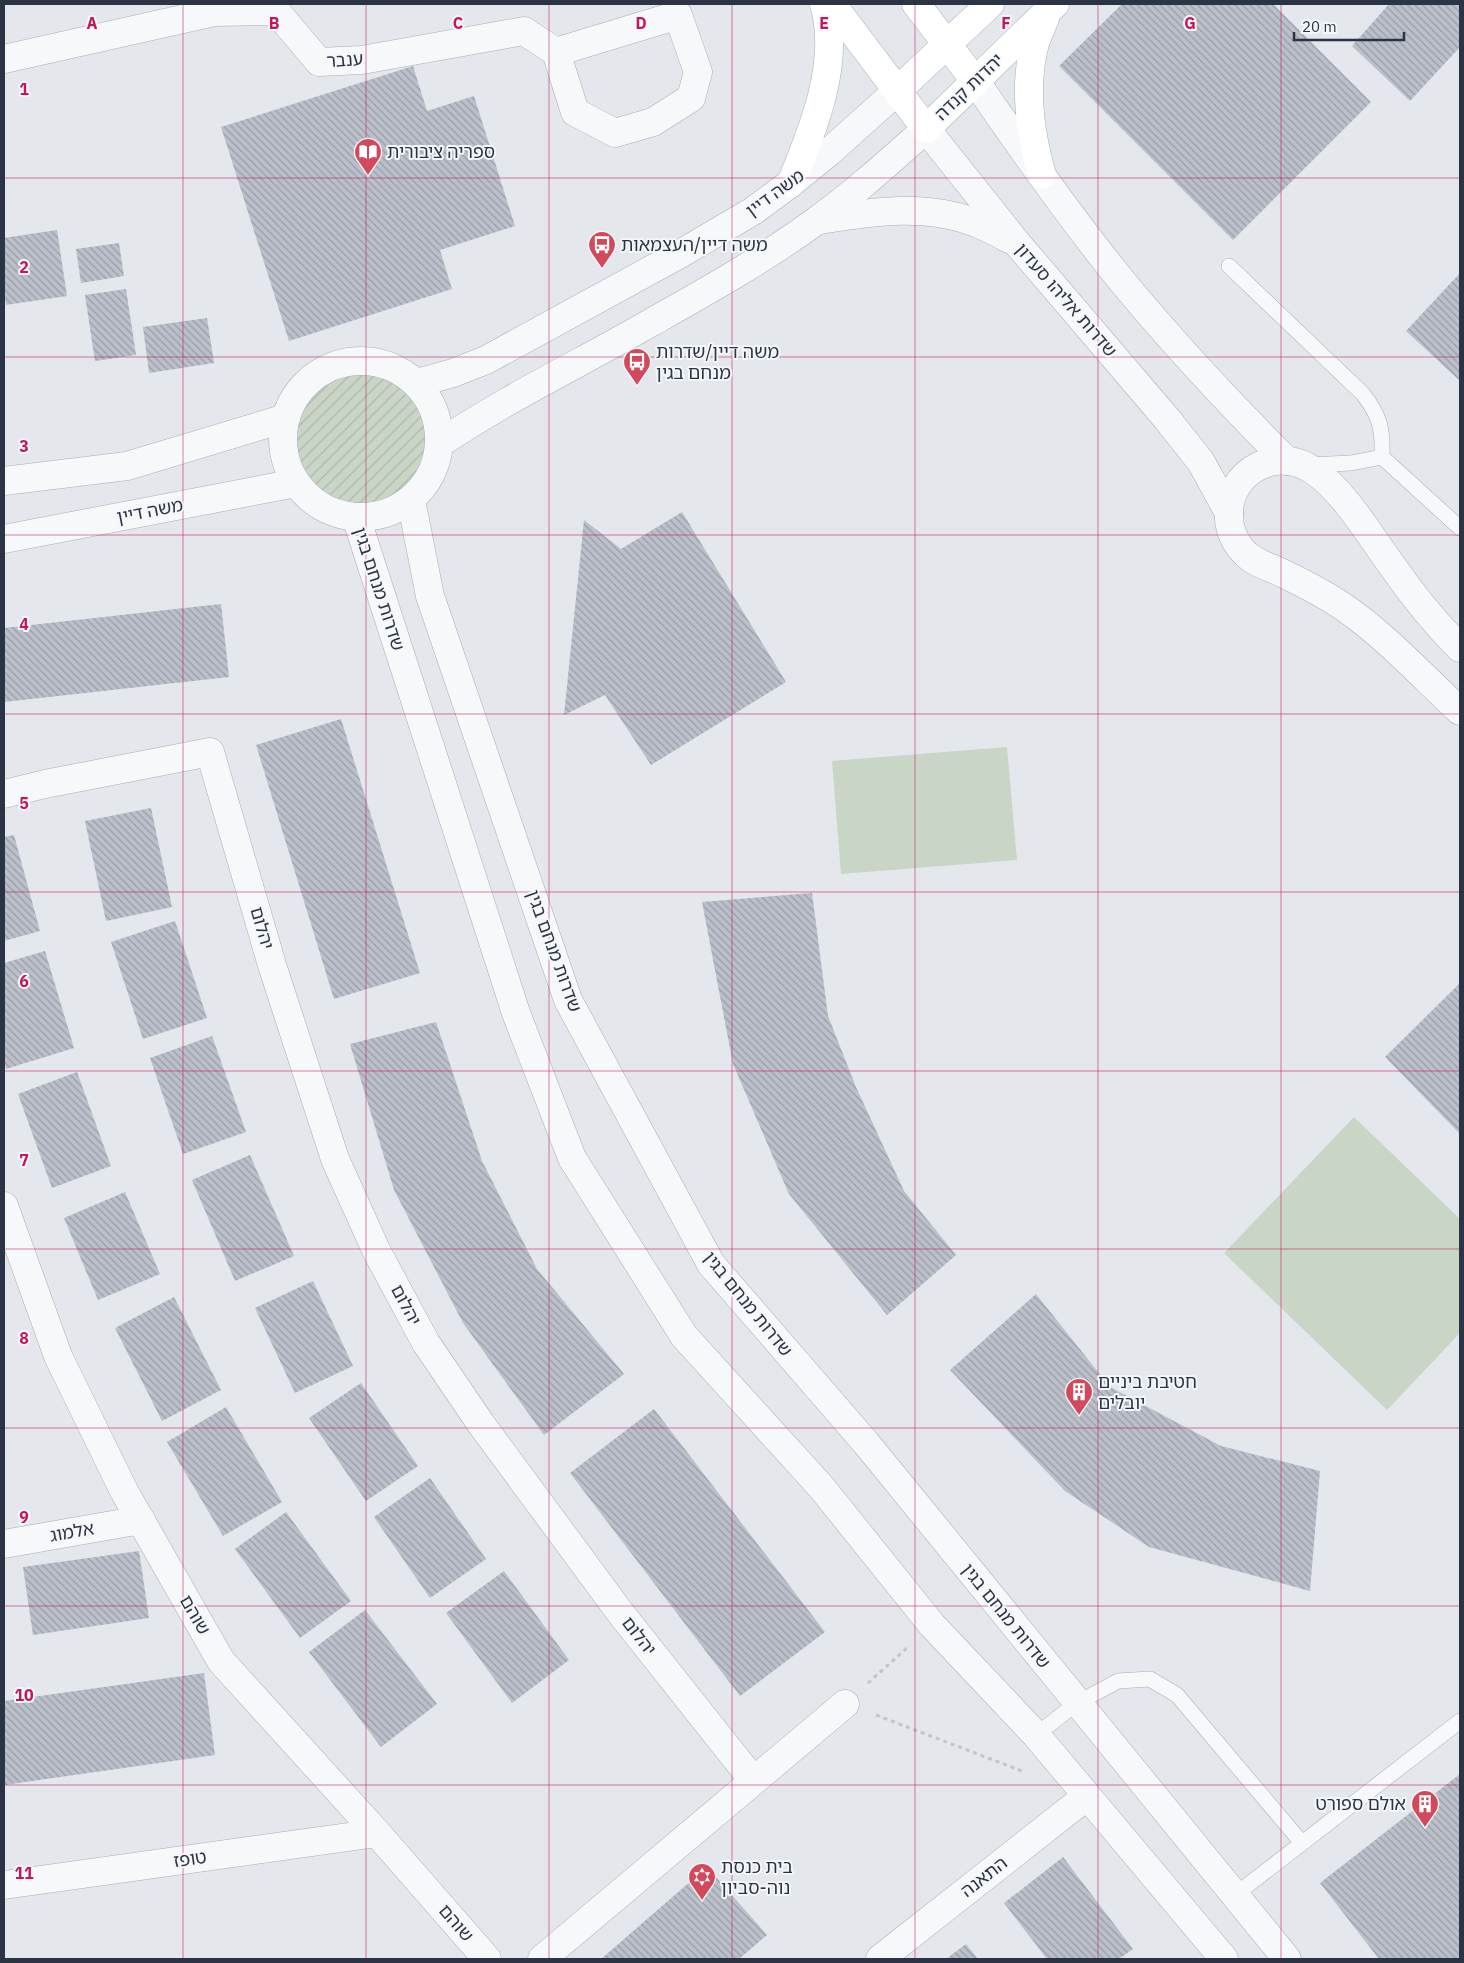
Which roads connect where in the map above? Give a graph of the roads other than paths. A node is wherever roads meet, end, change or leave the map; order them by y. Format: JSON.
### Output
{"nodes":[{"id":1,"x":824,"y":4,"type":"edge"},
{"id":2,"x":832,"y":4,"type":"edge"},
{"id":3,"x":916,"y":4,"type":"edge"},
{"id":4,"x":990,"y":4,"type":"edge"},
{"id":5,"x":1051,"y":8,"type":"edge"},
{"id":6,"x":947,"y":45,"type":"junction"},
{"id":7,"x":556,"y":52,"type":"junction"},
{"id":8,"x":4,"y":59,"type":"edge"},
{"id":9,"x":976,"y":82,"type":"junction"},
{"id":10,"x":897,"y":92,"type":"junction"},
{"id":11,"x":926,"y":128,"type":"junction"},
{"id":12,"x":1042,"y":175,"type":"junction"},
{"id":13,"x":791,"y":183,"type":"junction"},
{"id":14,"x":816,"y":221,"type":"junction"},
{"id":15,"x":1016,"y":242,"type":"junction"},
{"id":16,"x":1229,"y":266,"type":"dead end"},
{"id":17,"x":417,"y":383,"type":"junction"},
{"id":18,"x":286,"y":418,"type":"junction"},
{"id":19,"x":439,"y":444,"type":"junction"},
{"id":20,"x":1382,"y":457,"type":"junction"},
{"id":21,"x":1296,"y":463,"type":"junction"},
{"id":22,"x":4,"y":481,"type":"edge"},
{"id":23,"x":296,"y":483,"type":"junction"},
{"id":24,"x":411,"y":500,"type":"junction"},
{"id":25,"x":1229,"y":513,"type":"junction"},
{"id":26,"x":356,"y":517,"type":"junction"},
{"id":27,"x":1460,"y":528,"type":"edge"},
{"id":28,"x":4,"y":539,"type":"edge"},
{"id":29,"x":1460,"y":648,"type":"edge"},
{"id":30,"x":1460,"y":711,"type":"edge"},
{"id":31,"x":4,"y":794,"type":"edge"},
{"id":32,"x":4,"y":1206,"type":"edge"},
{"id":33,"x":141,"y":1520,"type":"junction"},
{"id":34,"x":4,"y":1544,"type":"edge"},
{"id":35,"x":1077,"y":1703,"type":"junction"},
{"id":36,"x":845,"y":1704,"type":"road end"},
{"id":37,"x":1460,"y":1720,"type":"edge"},
{"id":38,"x":1036,"y":1736,"type":"junction"},
{"id":39,"x":753,"y":1780,"type":"junction"},
{"id":40,"x":1087,"y":1796,"type":"junction"},
{"id":41,"x":376,"y":1832,"type":"junction"},
{"id":42,"x":1302,"y":1843,"type":"junction"},
{"id":43,"x":4,"y":1885,"type":"edge"},
{"id":44,"x":1235,"y":1895,"type":"junction"},
{"id":45,"x":487,"y":1959,"type":"edge"},
{"id":46,"x":542,"y":1959,"type":"edge"},
{"id":47,"x":880,"y":1959,"type":"edge"},
{"id":48,"x":1224,"y":1959,"type":"edge"},
{"id":49,"x":1287,"y":1959,"type":"edge"}],
"edges":[{"from":1,"to":13,"type":"main road"},
{"from":2,"to":10,"type":"main road","name":"שדרות אליהו סעדון"},
{"from":3,"to":6,"type":"main road"},
{"from":4,"to":6,"type":"main road"},
{"from":5,"to":9,"type":"main road","name":"יהדות קנדה"},
{"from":5,"to":12,"type":"main road"},
{"from":6,"to":9,"type":"main road"},
{"from":6,"to":10,"type":"main road","name":"משה דיין"},
{"from":7,"to":7,"type":"street"},
{"from":7,"to":8,"type":"street","name":"ענבר"},
{"from":9,"to":11,"type":"main road","name":"יהדות קנדה"},
{"from":9,"to":12,"type":"street"},
{"from":10,"to":11,"type":"main road","name":"שדרות אליהו סעדון"},
{"from":10,"to":13,"type":"street","name":"משה דיין"},
{"from":11,"to":14,"type":"street"},
{"from":11,"to":15,"type":"street","name":"שדרות אליהו סעדון"},
{"from":12,"to":21,"type":"street"},
{"from":13,"to":17,"type":"street","name":"משה דיין"},
{"from":14,"to":15,"type":"street"},
{"from":14,"to":19,"type":"street"},
{"from":15,"to":25,"type":"street","name":"שדרות אליהו סעדון"},
{"from":16,"to":20,"type":"lane"},
{"from":17,"to":18,"type":"street"},
{"from":17,"to":19,"type":"street"},
{"from":18,"to":22,"type":"street"},
{"from":18,"to":23,"type":"street"},
{"from":19,"to":24,"type":"street"},
{"from":20,"to":21,"type":"lane"},
{"from":20,"to":27,"type":"lane"},
{"from":21,"to":25,"type":"street"},
{"from":21,"to":29,"type":"street"},
{"from":23,"to":26,"type":"street"},
{"from":23,"to":28,"type":"street","name":"משה דיין"},
{"from":24,"to":26,"type":"street"},
{"from":24,"to":35,"type":"street","name":"שדרות מנחם בגין"},
{"from":25,"to":30,"type":"street"},
{"from":26,"to":38,"type":"street","name":"שדרות מנחם בגין"},
{"from":31,"to":39,"type":"street","name":"יהלום"},
{"from":32,"to":33,"type":"street","name":"שוהם"},
{"from":33,"to":34,"type":"street","name":"אלמוג"},
{"from":33,"to":41,"type":"street","name":"שוהם"},
{"from":35,"to":38,"type":"lane"},
{"from":35,"to":42,"type":"lane"},
{"from":35,"to":44,"type":"street","name":"שדרות מנחם בגין"},
{"from":36,"to":39,"type":"street"},
{"from":37,"to":42,"type":"lane"},
{"from":38,"to":40,"type":"street","name":"שדרות מנחם בגין"},
{"from":39,"to":46,"type":"street"},
{"from":40,"to":47,"type":"street","name":"התאנה"},
{"from":40,"to":48,"type":"street","name":"שדרות מנחם בגין"},
{"from":41,"to":43,"type":"street","name":"טופז"},
{"from":41,"to":45,"type":"street","name":"שוהם"},
{"from":42,"to":44,"type":"lane"},
{"from":44,"to":49,"type":"street","name":"שדרות מנחם בגין"}]}
